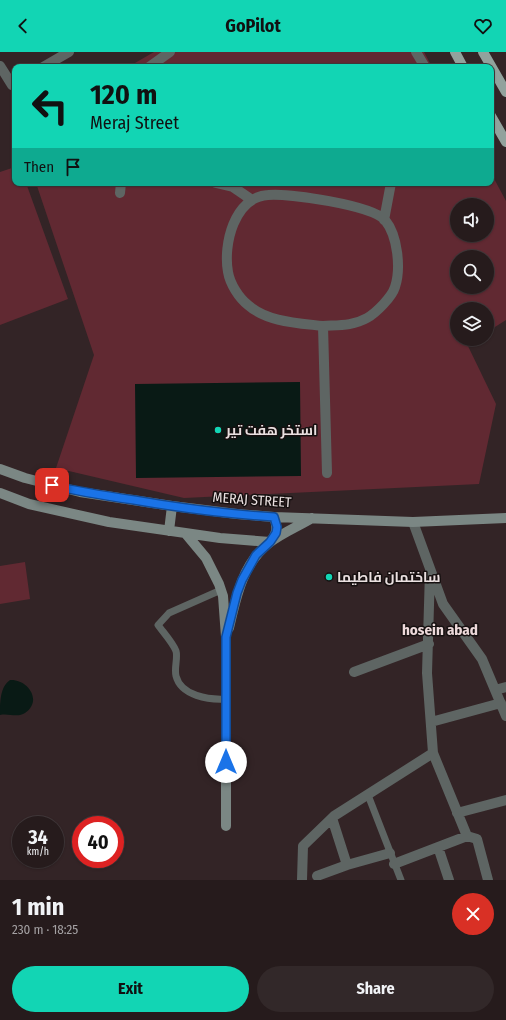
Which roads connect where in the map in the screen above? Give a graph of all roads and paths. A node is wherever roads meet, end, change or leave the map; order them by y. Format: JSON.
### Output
{"nodes":[{"id":1,"x":69,"y":52,"type":"edge"},
{"id":2,"x":170,"y":52,"type":"edge"},
{"id":3,"x":416,"y":52,"type":"edge"},
{"id":4,"x":455,"y":52,"type":"edge"},
{"id":5,"x":483,"y":52,"type":"edge"},
{"id":6,"x":48,"y":64,"type":"edge"},
{"id":7,"x":153,"y":64,"type":"edge"},
{"id":8,"x":422,"y":64,"type":"edge"},
{"id":9,"x":461,"y":64,"type":"edge"},
{"id":10,"x":490,"y":64,"type":"edge"},
{"id":11,"x":0,"y":66,"type":"edge"},
{"id":12,"x":494,"y":71,"type":"edge"},
{"id":13,"x":12,"y":85,"type":"edge"},
{"id":14,"x":506,"y":92,"type":"edge"},
{"id":15,"x":494,"y":121,"type":"edge"},
{"id":16,"x":506,"y":142,"type":"edge"},
{"id":17,"x":229,"y":186,"type":"edge"},
{"id":18,"x":390,"y":186,"type":"edge"},
{"id":19,"x":252,"y":200,"type":"junction"},
{"id":20,"x":384,"y":220,"type":"junction"},
{"id":21,"x":323,"y":326,"type":"junction"},
{"id":22,"x":0,"y":469,"type":"edge"},
{"id":23,"x":327,"y":473,"type":"dead end"},
{"id":24,"x":0,"y":493,"type":"edge"},
{"id":25,"x":172,"y":506,"type":"junction"},
{"id":26,"x":274,"y":517,"type":"junction"},
{"id":27,"x":312,"y":518,"type":"junction"},
{"id":28,"x":506,"y":518,"type":"edge"},
{"id":29,"x":413,"y":522,"type":"junction"},
{"id":30,"x":169,"y":531,"type":"junction"},
{"id":31,"x":186,"y":534,"type":"junction"},
{"id":32,"x":270,"y":542,"type":"junction"},
{"id":33,"x":430,"y":571,"type":"junction"},
{"id":34,"x":221,"y":590,"type":"junction"},
{"id":35,"x":226,"y":637,"type":"junction"},
{"id":36,"x":429,"y":644,"type":"junction"},
{"id":37,"x":354,"y":672,"type":"dead end"},
{"id":38,"x":506,"y":687,"type":"edge"},
{"id":39,"x":495,"y":690,"type":"junction"},
{"id":40,"x":226,"y":699,"type":"junction"},
{"id":41,"x":501,"y":703,"type":"junction"},
{"id":42,"x":506,"y":716,"type":"edge"},
{"id":43,"x":431,"y":722,"type":"junction"},
{"id":44,"x":433,"y":753,"type":"junction"},
{"id":45,"x":368,"y":794,"type":"junction"},
{"id":46,"x":506,"y":800,"type":"edge"},
{"id":47,"x":457,"y":813,"type":"junction"},
{"id":48,"x":332,"y":818,"type":"junction"},
{"id":49,"x":226,"y":826,"type":"dead end"},
{"id":50,"x":467,"y":836,"type":"junction"},
{"id":51,"x":438,"y":847,"type":"junction"},
{"id":52,"x":390,"y":853,"type":"junction"},
{"id":53,"x":394,"y":864,"type":"junction"},
{"id":54,"x":347,"y":865,"type":"junction"},
{"id":55,"x":317,"y":876,"type":"dead end"},
{"id":56,"x":302,"y":880,"type":"edge"},
{"id":57,"x":400,"y":880,"type":"edge"},
{"id":58,"x":449,"y":880,"type":"edge"},
{"id":59,"x":488,"y":880,"type":"edge"}],
"edges":[{"from":1,"to":6,"type":"street"},
{"from":2,"to":7,"type":"street"},
{"from":3,"to":8,"type":"street"},
{"from":4,"to":9,"type":"main road"},
{"from":5,"to":10,"type":"main road"},
{"from":11,"to":13,"type":"street"},
{"from":12,"to":14,"type":"main road"},
{"from":15,"to":16,"type":"main road"},
{"from":17,"to":19,"type":"street"},
{"from":18,"to":20,"type":"street"},
{"from":19,"to":20,"type":"street"},
{"from":19,"to":21,"type":"street"},
{"from":20,"to":21,"type":"street"},
{"from":21,"to":23,"type":"street"},
{"from":22,"to":25,"type":"street","name":"MERAJ STREET"},
{"from":24,"to":30,"type":"street"},
{"from":25,"to":26,"type":"street","name":"MERAJ STREET"},
{"from":25,"to":30,"type":"street"},
{"from":26,"to":27,"type":"street","name":"MERAJ STREET"},
{"from":26,"to":32,"type":"street"},
{"from":27,"to":29,"type":"street","name":"MERAJ STREET"},
{"from":27,"to":32,"type":"street"},
{"from":28,"to":29,"type":"street","name":"MERAJ STREET"},
{"from":29,"to":33,"type":"street"},
{"from":30,"to":31,"type":"street"},
{"from":31,"to":32,"type":"street"},
{"from":31,"to":34,"type":"street"},
{"from":32,"to":35,"type":"street"},
{"from":33,"to":36,"type":"street"},
{"from":33,"to":39,"type":"street"},
{"from":34,"to":35,"type":"street"},
{"from":34,"to":40,"type":"lane"},
{"from":35,"to":40,"type":"street"},
{"from":36,"to":37,"type":"street"},
{"from":36,"to":43,"type":"street"},
{"from":38,"to":39,"type":"street"},
{"from":39,"to":41,"type":"street"},
{"from":40,"to":49,"type":"street"},
{"from":41,"to":42,"type":"street"},
{"from":41,"to":43,"type":"street"},
{"from":43,"to":44,"type":"street"},
{"from":44,"to":45,"type":"street"},
{"from":44,"to":47,"type":"street"},
{"from":45,"to":48,"type":"street"},
{"from":45,"to":52,"type":"lane"},
{"from":46,"to":47,"type":"street"},
{"from":47,"to":50,"type":"street"},
{"from":48,"to":54,"type":"street"},
{"from":48,"to":56,"type":"street"},
{"from":50,"to":51,"type":"street"},
{"from":50,"to":59,"type":"street"},
{"from":51,"to":53,"type":"street"},
{"from":51,"to":58,"type":"street"},
{"from":52,"to":53,"type":"lane"},
{"from":52,"to":54,"type":"street"},
{"from":53,"to":57,"type":"lane"},
{"from":54,"to":55,"type":"street"}]}
